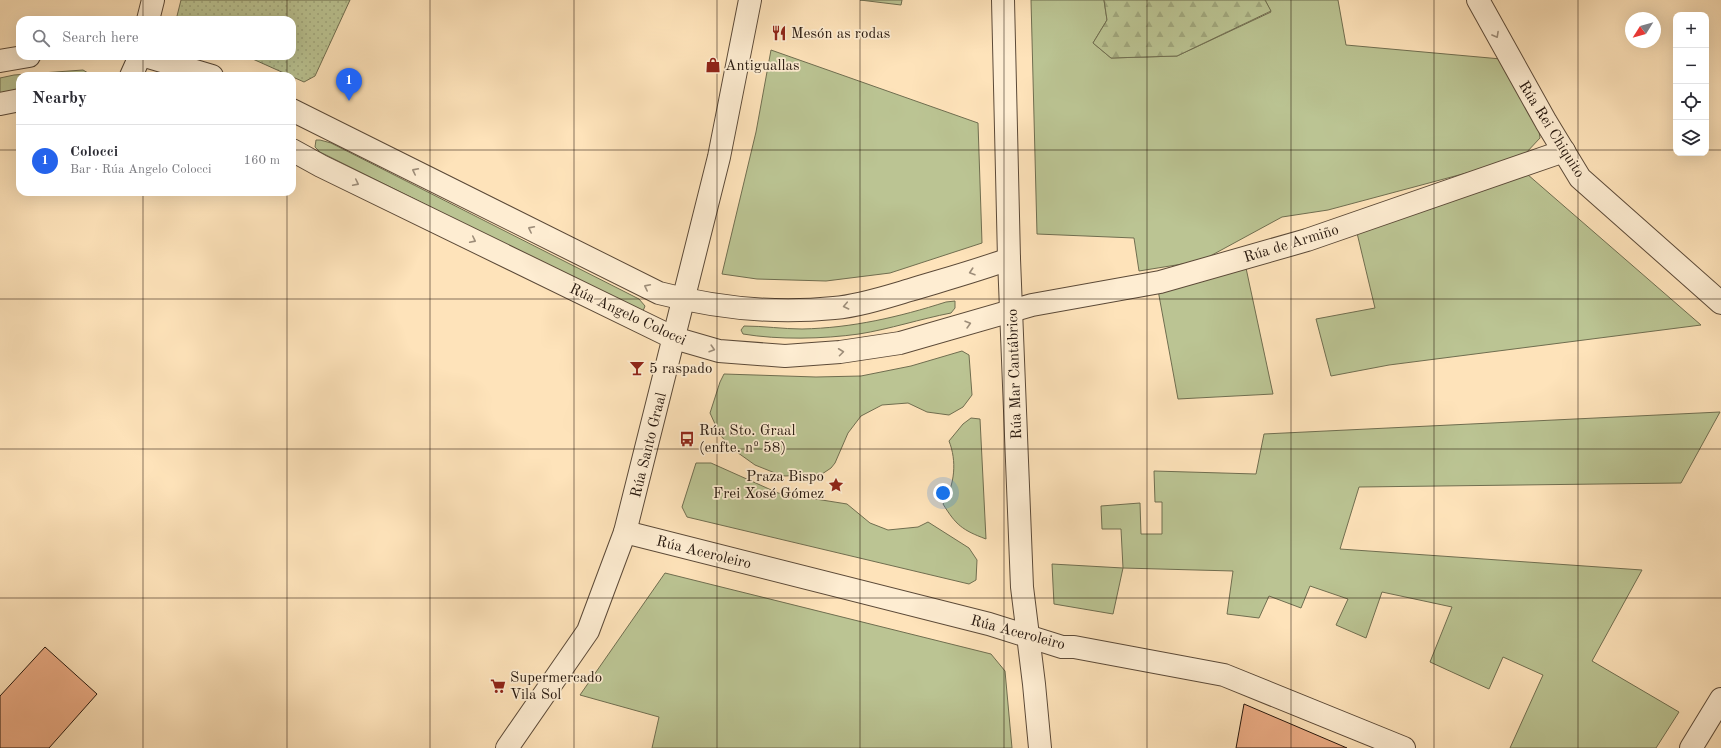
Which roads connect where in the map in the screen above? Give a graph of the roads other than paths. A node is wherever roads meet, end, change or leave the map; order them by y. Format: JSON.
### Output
{"nodes":[{"id":1,"x":153,"y":0,"type":"edge"},
{"id":2,"x":750,"y":0,"type":"edge"},
{"id":3,"x":1003,"y":0,"type":"edge"},
{"id":4,"x":1478,"y":0,"type":"edge"},
{"id":5,"x":149,"y":16,"type":"edge"},
{"id":6,"x":16,"y":58,"type":"edge"},
{"id":7,"x":138,"y":60,"type":"edge"},
{"id":8,"x":158,"y":60,"type":"edge"},
{"id":9,"x":0,"y":61,"type":"edge"},
{"id":10,"x":133,"y":72,"type":"edge"},
{"id":11,"x":198,"y":72,"type":"edge"},
{"id":12,"x":16,"y":101,"type":"edge"},
{"id":13,"x":0,"y":104,"type":"edge"},
{"id":14,"x":296,"y":112,"type":"edge"},
{"id":15,"x":1564,"y":151,"type":"junction"},
{"id":16,"x":296,"y":152,"type":"edge"},
{"id":17,"x":1009,"y":259,"type":"junction"},
{"id":18,"x":684,"y":300,"type":"junction"},
{"id":19,"x":1721,"y":303,"type":"edge"},
{"id":20,"x":1012,"y":310,"type":"junction"},
{"id":21,"x":674,"y":338,"type":"junction"},
{"id":22,"x":625,"y":532,"type":"junction"},
{"id":23,"x":1029,"y":637,"type":"junction"},
{"id":24,"x":1721,"y":699,"type":"edge"},
{"id":25,"x":507,"y":748,"type":"edge"},
{"id":26,"x":1040,"y":748,"type":"edge"},
{"id":27,"x":1404,"y":748,"type":"edge"},
{"id":28,"x":1691,"y":748,"type":"edge"}],
"edges":[{"from":1,"to":5,"type":"street"},
{"from":2,"to":18,"type":"street","name":"Rúa Santo Graal"},
{"from":3,"to":17,"type":"street","name":"Rúa Mar Cantábrico"},
{"from":4,"to":15,"type":"street","name":"Rúa Rei Chiquito","one_way":true},
{"from":6,"to":9,"type":"street"},
{"from":7,"to":10,"type":"street"},
{"from":8,"to":11,"type":"street"},
{"from":12,"to":13,"type":"street"},
{"from":18,"to":14,"type":"street","one_way":true},
{"from":15,"to":19,"type":"street","name":"Rúa Rei Chiquito"},
{"from":15,"to":20,"type":"street","name":"Rúa de Armiño"},
{"from":16,"to":21,"type":"street","name":"Rúa Angelo Colocci","one_way":true},
{"from":17,"to":18,"type":"street","one_way":true},
{"from":17,"to":20,"type":"street","name":"Rúa Mar Cantábrico"},
{"from":18,"to":21,"type":"street","name":"Rúa Santo Graal"},
{"from":21,"to":20,"type":"street","name":"Rúa Angelo Colocci","one_way":true},
{"from":20,"to":23,"type":"street","name":"Rúa Mar Cantábrico"},
{"from":21,"to":22,"type":"street","name":"Rúa Santo Graal"},
{"from":22,"to":23,"type":"street","name":"Rúa Aceroleiro"},
{"from":22,"to":25,"type":"street","name":"Rúa Santo Graal"},
{"from":23,"to":26,"type":"street","name":"Rúa Mar Cantábrico"},
{"from":23,"to":27,"type":"street","name":"Rúa Aceroleiro"},
{"from":24,"to":28,"type":"street"}]}
